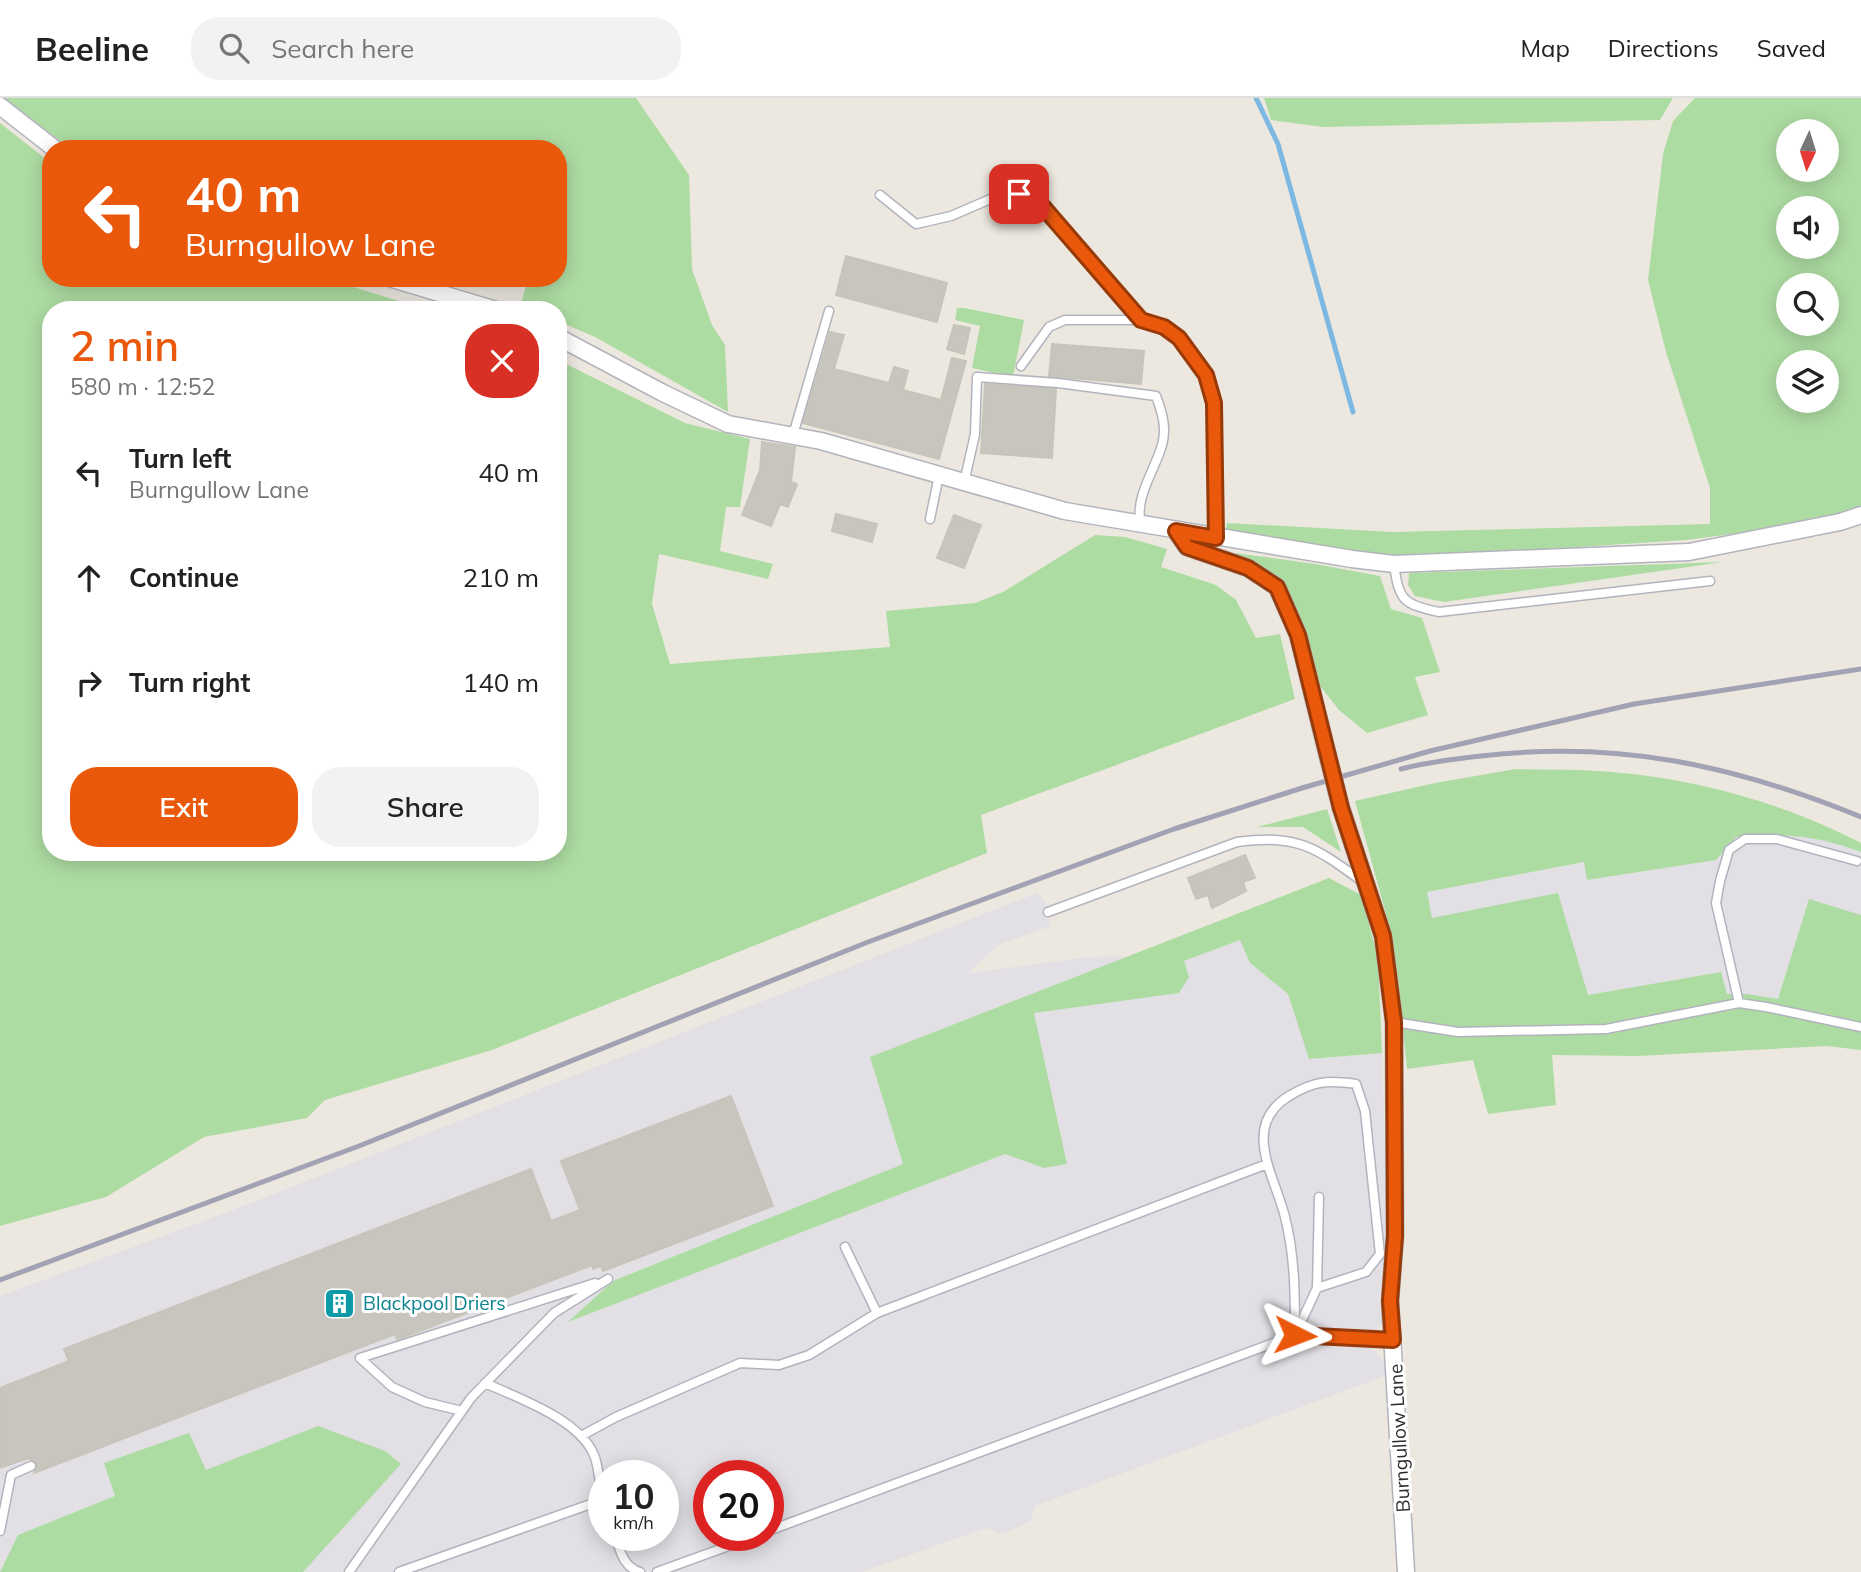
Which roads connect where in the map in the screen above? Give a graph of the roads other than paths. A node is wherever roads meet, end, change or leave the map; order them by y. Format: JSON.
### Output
{"nodes":[{"id":1,"x":0,"y":106,"type":"edge"},
{"id":2,"x":43,"y":140,"type":"edge"},
{"id":3,"x":880,"y":195,"type":"dead end"},
{"id":4,"x":419,"y":287,"type":"edge"},
{"id":5,"x":466,"y":301,"type":"edge"},
{"id":6,"x":829,"y":311,"type":"dead end"},
{"id":7,"x":1141,"y":320,"type":"junction"},
{"id":8,"x":567,"y":342,"type":"edge"},
{"id":9,"x":1021,"y":366,"type":"dead end"},
{"id":10,"x":793,"y":435,"type":"junction"},
{"id":11,"x":939,"y":475,"type":"junction"},
{"id":12,"x":964,"y":482,"type":"junction"},
{"id":13,"x":1861,"y":515,"type":"edge"},
{"id":14,"x":930,"y":519,"type":"dead end"},
{"id":15,"x":1141,"y":525,"type":"junction"},
{"id":16,"x":1176,"y":531,"type":"junction"},
{"id":17,"x":1216,"y":538,"type":"junction"},
{"id":18,"x":1394,"y":564,"type":"junction"},
{"id":19,"x":1710,"y":580,"type":"dead end"},
{"id":20,"x":1857,"y":861,"type":"dead end"},
{"id":21,"x":1366,"y":885,"type":"junction"},
{"id":22,"x":1048,"y":912,"type":"dead end"},
{"id":23,"x":1738,"y":1003,"type":"junction"},
{"id":24,"x":1394,"y":1022,"type":"junction"},
{"id":25,"x":1861,"y":1027,"type":"edge"},
{"id":26,"x":1267,"y":1164,"type":"junction"},
{"id":27,"x":1319,"y":1197,"type":"dead end"},
{"id":28,"x":845,"y":1247,"type":"dead end"},
{"id":29,"x":1317,"y":1288,"type":"junction"},
{"id":30,"x":877,"y":1313,"type":"junction"},
{"id":31,"x":1295,"y":1335,"type":"junction"},
{"id":32,"x":1393,"y":1340,"type":"junction"},
{"id":33,"x":485,"y":1383,"type":"junction"},
{"id":34,"x":462,"y":1411,"type":"junction"},
{"id":35,"x":581,"y":1436,"type":"junction"},
{"id":36,"x":595,"y":1460,"type":"edge"},
{"id":37,"x":31,"y":1466,"type":"dead end"},
{"id":38,"x":588,"y":1507,"type":"edge"},
{"id":39,"x":784,"y":1525,"type":"edge"},
{"id":40,"x":0,"y":1531,"type":"edge"},
{"id":41,"x":621,"y":1551,"type":"edge"},
{"id":42,"x":715,"y":1551,"type":"edge"},
{"id":43,"x":349,"y":1572,"type":"edge"},
{"id":44,"x":399,"y":1572,"type":"edge"},
{"id":45,"x":640,"y":1572,"type":"edge"},
{"id":46,"x":657,"y":1572,"type":"edge"},
{"id":47,"x":1406,"y":1572,"type":"edge"}],
"edges":[{"from":1,"to":2,"type":"street"},
{"from":3,"to":7,"type":"lane"},
{"from":4,"to":5,"type":"street"},
{"from":6,"to":10,"type":"lane"},
{"from":7,"to":9,"type":"lane"},
{"from":7,"to":17,"type":"lane"},
{"from":8,"to":10,"type":"street"},
{"from":10,"to":11,"type":"street"},
{"from":11,"to":12,"type":"street"},
{"from":11,"to":14,"type":"lane"},
{"from":12,"to":15,"type":"street"},
{"from":12,"to":15,"type":"lane"},
{"from":13,"to":18,"type":"street"},
{"from":15,"to":16,"type":"street"},
{"from":16,"to":17,"type":"street"},
{"from":16,"to":21,"type":"street","name":"Burngullow Lane","bridge":true},
{"from":17,"to":18,"type":"street"},
{"from":18,"to":19,"type":"lane"},
{"from":20,"to":23,"type":"lane"},
{"from":21,"to":22,"type":"lane"},
{"from":21,"to":24,"type":"street","name":"Burngullow Lane"},
{"from":23,"to":24,"type":"lane"},
{"from":23,"to":25,"type":"lane"},
{"from":24,"to":32,"type":"street","name":"Burngullow Lane"},
{"from":26,"to":29,"type":"lane"},
{"from":26,"to":30,"type":"lane"},
{"from":26,"to":31,"type":"lane"},
{"from":27,"to":29,"type":"lane"},
{"from":28,"to":30,"type":"lane"},
{"from":29,"to":31,"type":"lane"},
{"from":30,"to":35,"type":"lane"},
{"from":31,"to":32,"type":"lane"},
{"from":31,"to":39,"type":"lane"},
{"from":32,"to":47,"type":"street","name":"Burngullow Lane"},
{"from":33,"to":34,"type":"lane"},
{"from":33,"to":34,"type":"lane"},
{"from":33,"to":35,"type":"lane"},
{"from":34,"to":43,"type":"lane"},
{"from":35,"to":36,"type":"lane"},
{"from":37,"to":40,"type":"lane"},
{"from":38,"to":44,"type":"lane"},
{"from":41,"to":45,"type":"lane"},
{"from":42,"to":46,"type":"lane"}]}
